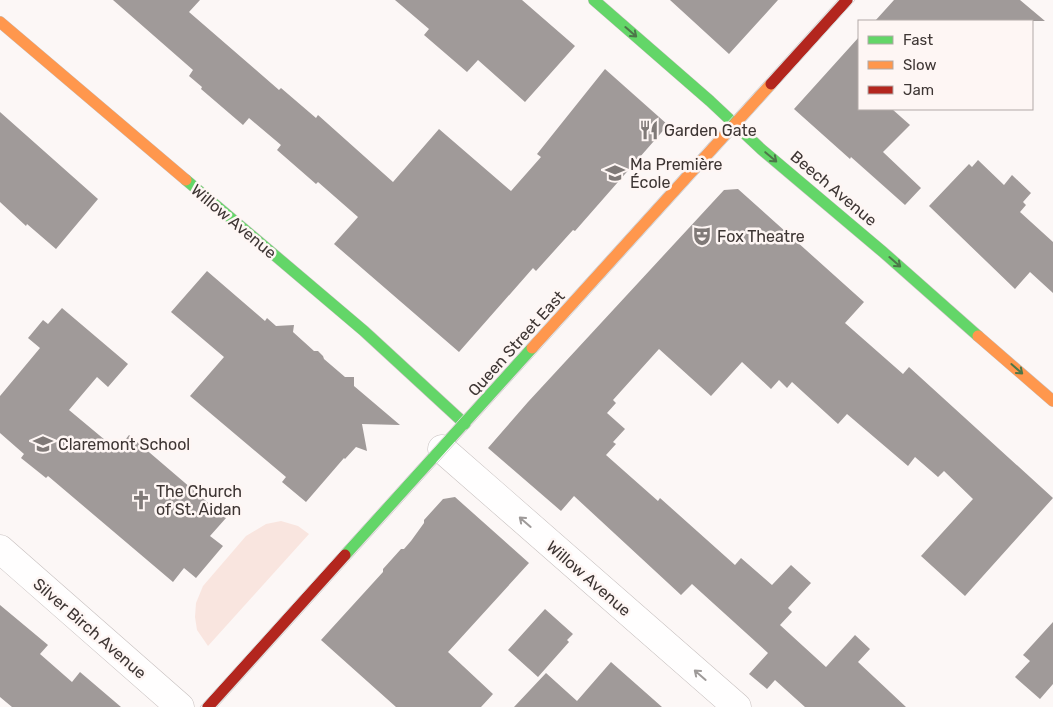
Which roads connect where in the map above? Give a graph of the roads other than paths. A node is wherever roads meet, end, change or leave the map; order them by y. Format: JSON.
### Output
{"nodes":[{"id":1,"x":594,"y":0,"type":"edge"},
{"id":2,"x":847,"y":0,"type":"edge"},
{"id":3,"x":0,"y":22,"type":"edge"},
{"id":4,"x":735,"y":124,"type":"junction"},
{"id":5,"x":1053,"y":401,"type":"edge"},
{"id":6,"x":465,"y":424,"type":"junction"},
{"id":7,"x":442,"y":449,"type":"junction"},
{"id":8,"x":0,"y":549,"type":"edge"},
{"id":9,"x":180,"y":707,"type":"edge"},
{"id":10,"x":208,"y":707,"type":"edge"},
{"id":11,"x":737,"y":707,"type":"edge"}],
"edges":[{"from":1,"to":4,"type":"street","name":"Beech Avenue","one_way":true},
{"from":2,"to":4,"type":"street","name":"Queen Street East"},
{"from":3,"to":6,"type":"street","name":"Willow Avenue"},
{"from":4,"to":5,"type":"street","name":"Beech Avenue","one_way":true},
{"from":4,"to":6,"type":"street","name":"Queen Street East"},
{"from":6,"to":7,"type":"street","name":"Queen Street East"},
{"from":7,"to":10,"type":"street","name":"Queen Street East"},
{"from":11,"to":7,"type":"street","name":"Willow Avenue","one_way":true},
{"from":8,"to":9,"type":"street","name":"Silver Birch Avenue"}]}
